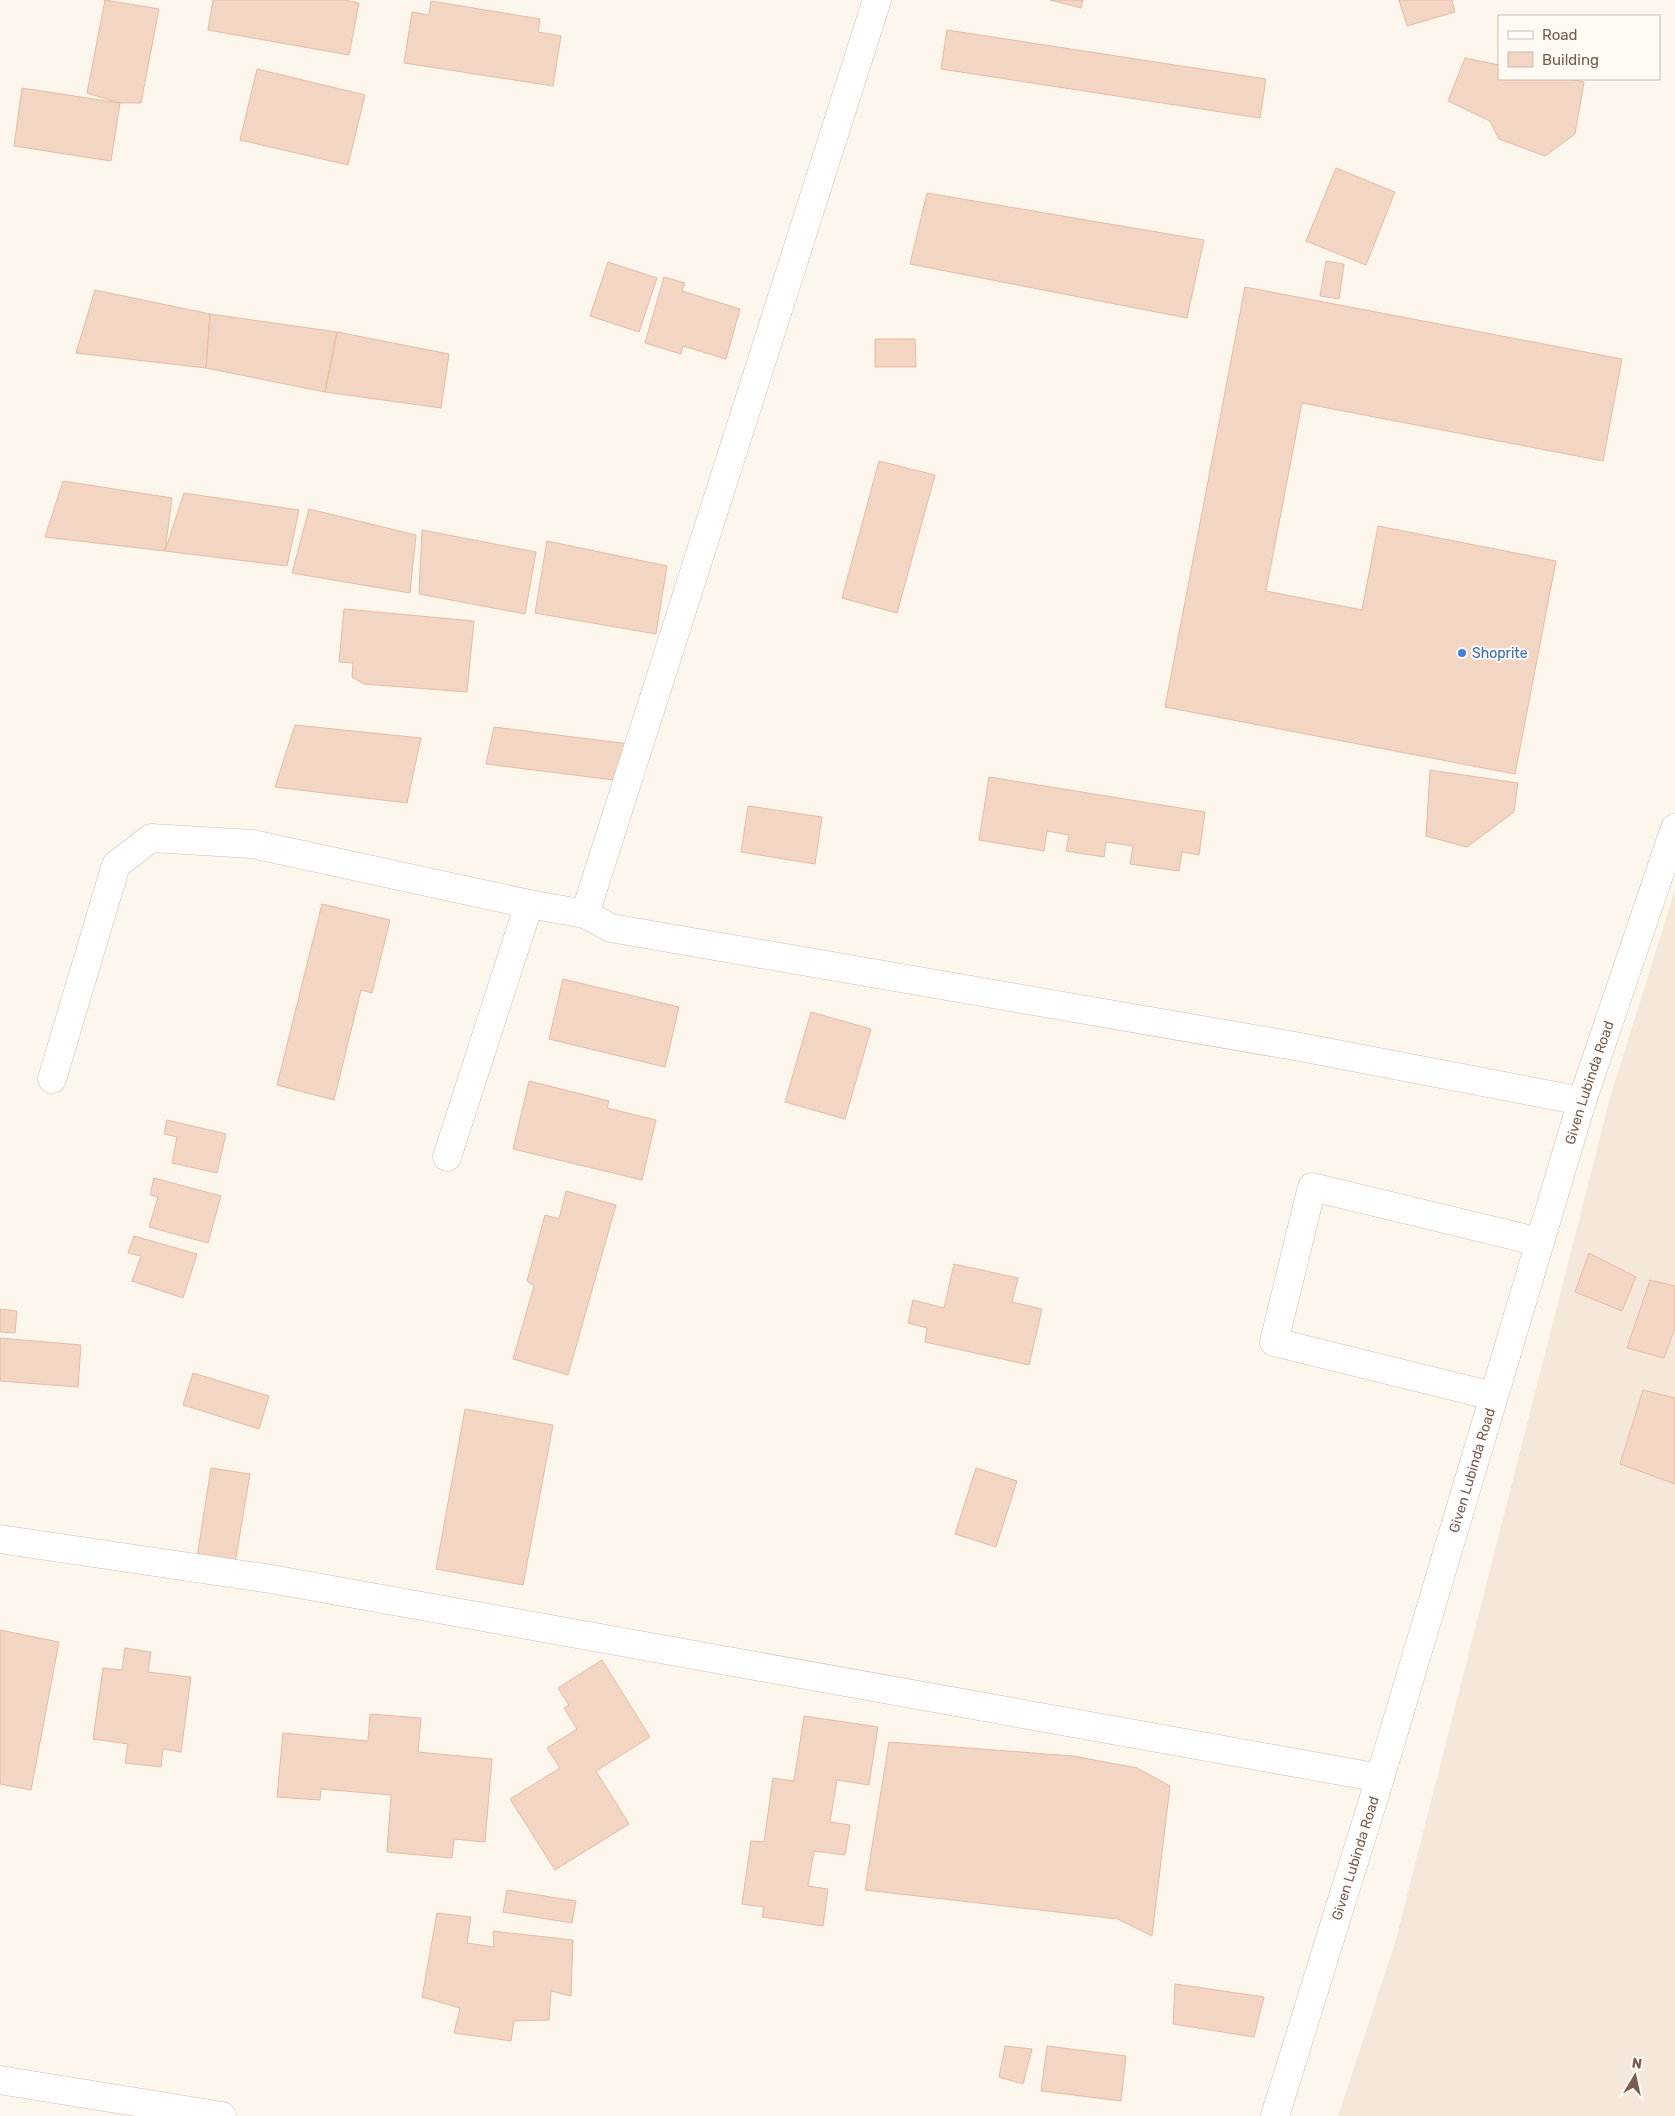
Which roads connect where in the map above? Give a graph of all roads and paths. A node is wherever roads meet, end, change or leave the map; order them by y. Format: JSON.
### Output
{"nodes":[{"id":1,"x":877,"y":0,"type":"edge"},
{"id":2,"x":1675,"y":828,"type":"edge"},
{"id":3,"x":529,"y":904,"type":"junction"},
{"id":4,"x":585,"y":914,"type":"junction"},
{"id":5,"x":52,"y":1079,"type":"dead end"},
{"id":6,"x":1582,"y":1101,"type":"junction"},
{"id":7,"x":447,"y":1156,"type":"dead end"},
{"id":8,"x":1540,"y":1242,"type":"junction"},
{"id":9,"x":1494,"y":1396,"type":"junction"},
{"id":10,"x":0,"y":1539,"type":"edge"},
{"id":11,"x":1380,"y":1778,"type":"junction"},
{"id":12,"x":0,"y":2080,"type":"edge"},
{"id":13,"x":114,"y":2107,"type":"edge"},
{"id":14,"x":222,"y":2116,"type":"edge"},
{"id":15,"x":1275,"y":2116,"type":"edge"}],
"edges":[{"from":1,"to":4,"type":"street"},
{"from":2,"to":6,"type":"street","name":"Given Lubinda Road"},
{"from":3,"to":4,"type":"street"},
{"from":3,"to":5,"type":"street"},
{"from":3,"to":7,"type":"street"},
{"from":4,"to":6,"type":"street"},
{"from":6,"to":8,"type":"street","name":"Given Lubinda Road"},
{"from":8,"to":9,"type":"street","name":"Given Lubinda Road"},
{"from":8,"to":9,"type":"street"},
{"from":9,"to":11,"type":"street","name":"Given Lubinda Road"},
{"from":10,"to":11,"type":"street"},
{"from":11,"to":15,"type":"street","name":"Given Lubinda Road"},
{"from":12,"to":13,"type":"street"},
{"from":13,"to":14,"type":"street"}]}
